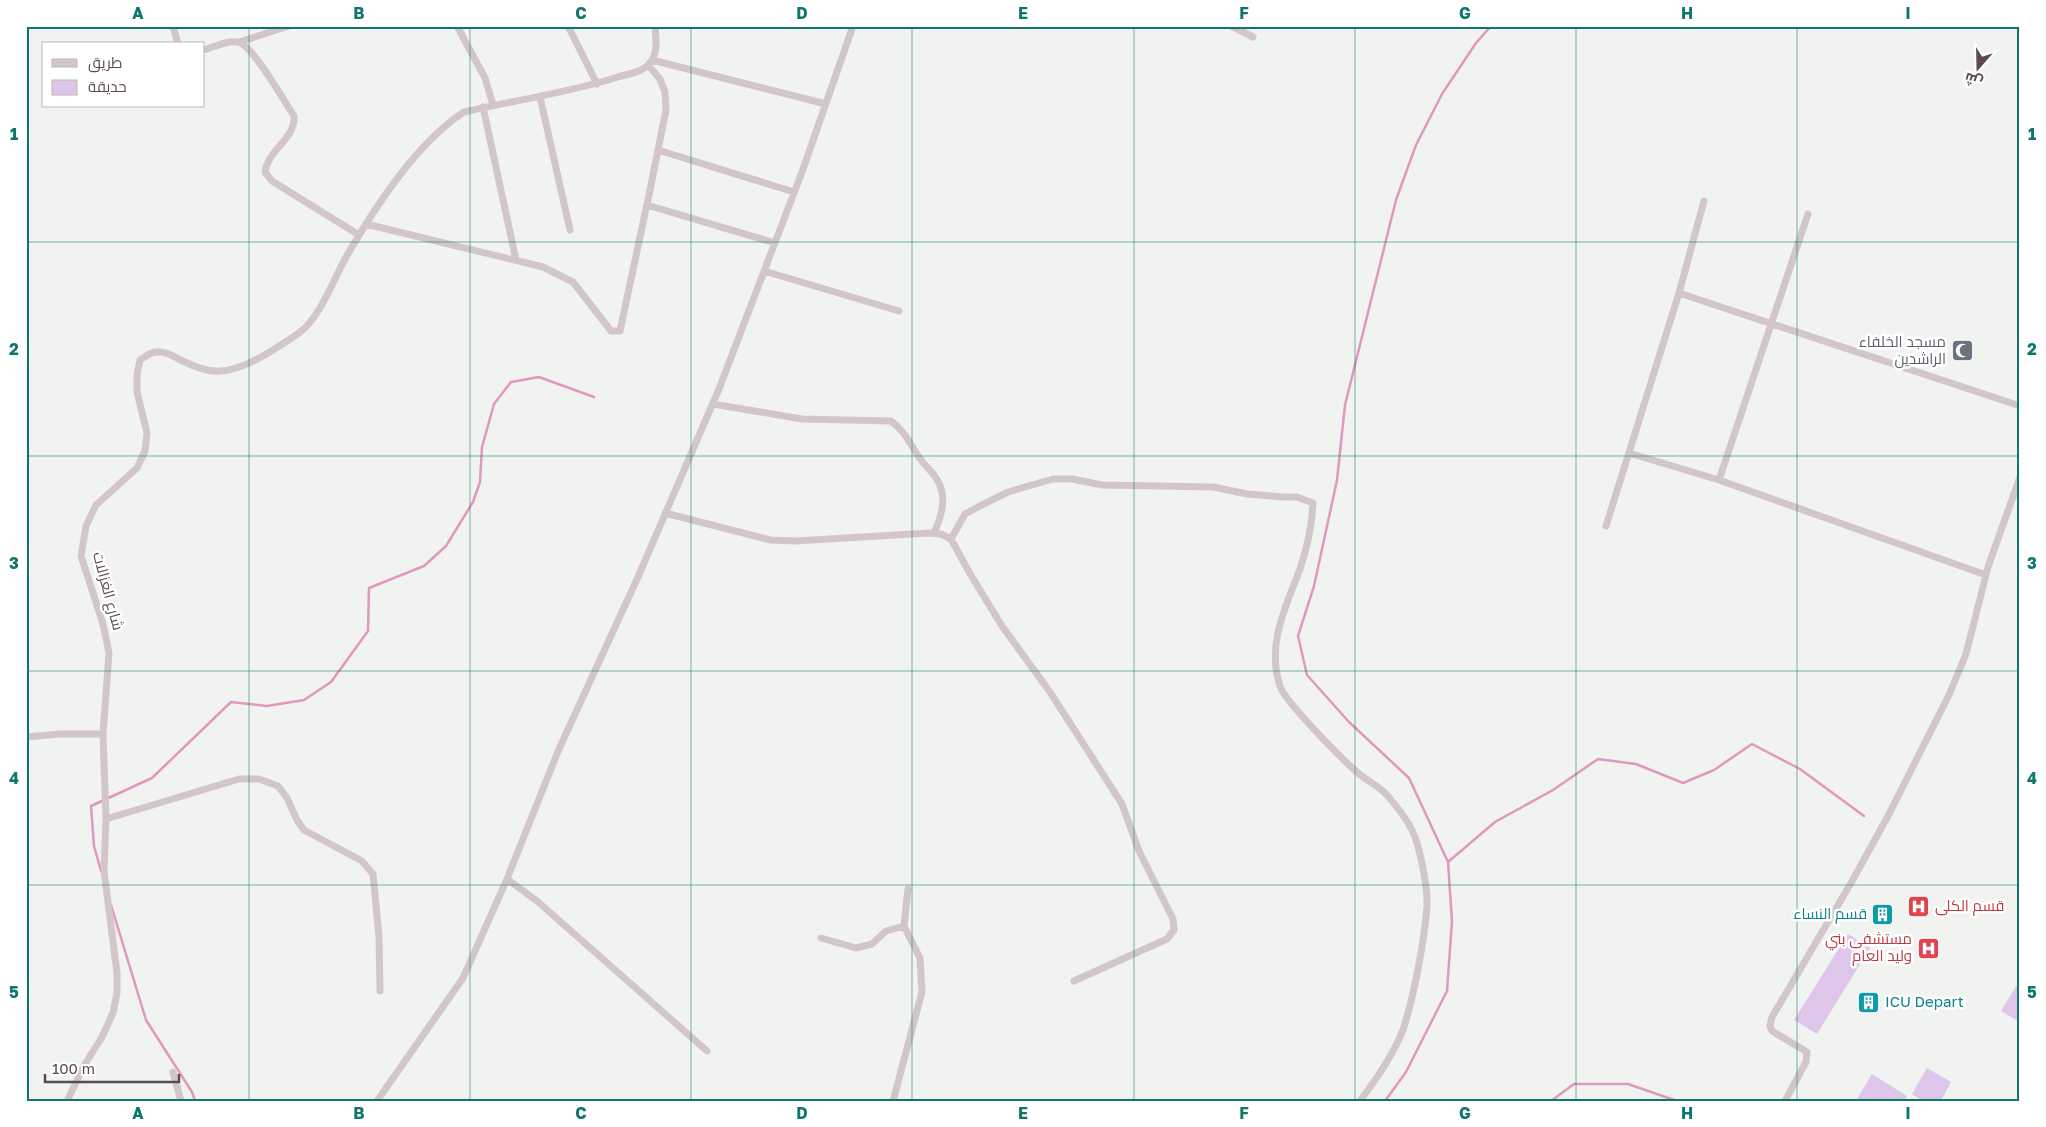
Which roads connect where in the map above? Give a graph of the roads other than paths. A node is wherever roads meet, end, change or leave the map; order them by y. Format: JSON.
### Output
{"nodes":[{"id":1,"x":173,"y":26,"type":"edge"},
{"id":2,"x":289,"y":26,"type":"edge"},
{"id":3,"x":457,"y":26,"type":"edge"},
{"id":4,"x":568,"y":26,"type":"edge"},
{"id":5,"x":655,"y":26,"type":"edge"},
{"id":6,"x":853,"y":26,"type":"edge"},
{"id":7,"x":1231,"y":26,"type":"edge"},
{"id":8,"x":1253,"y":37,"type":"dead end"},
{"id":9,"x":177,"y":42,"type":"edge"},
{"id":10,"x":239,"y":42,"type":"junction"},
{"id":11,"x":205,"y":50,"type":"edge"},
{"id":12,"x":650,"y":62,"type":"junction"},
{"id":13,"x":597,"y":84,"type":"junction"},
{"id":14,"x":540,"y":97,"type":"junction"},
{"id":15,"x":826,"y":104,"type":"junction"},
{"id":16,"x":493,"y":105,"type":"junction"},
{"id":17,"x":483,"y":107,"type":"junction"},
{"id":18,"x":658,"y":150,"type":"junction"},
{"id":19,"x":794,"y":192,"type":"junction"},
{"id":20,"x":1704,"y":201,"type":"dead end"},
{"id":21,"x":647,"y":205,"type":"junction"},
{"id":22,"x":1808,"y":214,"type":"dead end"},
{"id":23,"x":366,"y":224,"type":"junction"},
{"id":24,"x":570,"y":230,"type":"dead end"},
{"id":25,"x":359,"y":235,"type":"junction"},
{"id":26,"x":775,"y":243,"type":"junction"},
{"id":27,"x":516,"y":260,"type":"junction"},
{"id":28,"x":764,"y":271,"type":"junction"},
{"id":29,"x":1679,"y":293,"type":"junction"},
{"id":30,"x":900,"y":311,"type":"dead end"},
{"id":31,"x":1771,"y":324,"type":"junction"},
{"id":32,"x":713,"y":404,"type":"junction"},
{"id":33,"x":2020,"y":406,"type":"edge"},
{"id":34,"x":1629,"y":453,"type":"junction"},
{"id":35,"x":2020,"y":477,"type":"edge"},
{"id":36,"x":1719,"y":480,"type":"junction"},
{"id":37,"x":665,"y":513,"type":"junction"},
{"id":38,"x":1606,"y":526,"type":"dead end"},
{"id":39,"x":934,"y":533,"type":"junction"},
{"id":40,"x":952,"y":539,"type":"junction"},
{"id":41,"x":1986,"y":575,"type":"junction"},
{"id":42,"x":104,"y":734,"type":"junction"},
{"id":43,"x":26,"y":737,"type":"edge"},
{"id":44,"x":106,"y":820,"type":"junction"},
{"id":45,"x":507,"y":880,"type":"junction"},
{"id":46,"x":908,"y":889,"type":"dead end"},
{"id":47,"x":904,"y":926,"type":"junction"},
{"id":48,"x":821,"y":938,"type":"dead end"},
{"id":49,"x":1074,"y":981,"type":"dead end"},
{"id":50,"x":380,"y":991,"type":"dead end"},
{"id":51,"x":707,"y":1051,"type":"dead end"},
{"id":52,"x":173,"y":1072,"type":"dead end"},
{"id":53,"x":67,"y":1101,"type":"edge"},
{"id":54,"x":181,"y":1101,"type":"edge"},
{"id":55,"x":377,"y":1101,"type":"edge"},
{"id":56,"x":893,"y":1101,"type":"edge"},
{"id":57,"x":1360,"y":1101,"type":"edge"},
{"id":58,"x":1785,"y":1101,"type":"edge"}],
"edges":[{"from":1,"to":9,"type":"street"},
{"from":2,"to":10,"type":"street"},
{"from":3,"to":16,"type":"street"},
{"from":4,"to":13,"type":"street"},
{"from":5,"to":12,"type":"street"},
{"from":6,"to":15,"type":"street"},
{"from":7,"to":8,"type":"street"},
{"from":10,"to":11,"type":"street"},
{"from":10,"to":25,"type":"street"},
{"from":12,"to":13,"type":"street"},
{"from":12,"to":15,"type":"street"},
{"from":12,"to":18,"type":"street"},
{"from":13,"to":14,"type":"street"},
{"from":14,"to":16,"type":"street"},
{"from":14,"to":24,"type":"street"},
{"from":15,"to":19,"type":"street"},
{"from":16,"to":17,"type":"street"},
{"from":17,"to":23,"type":"street"},
{"from":17,"to":27,"type":"street"},
{"from":18,"to":19,"type":"street"},
{"from":18,"to":21,"type":"street"},
{"from":19,"to":26,"type":"street"},
{"from":20,"to":29,"type":"street"},
{"from":21,"to":26,"type":"street"},
{"from":21,"to":27,"type":"street"},
{"from":22,"to":31,"type":"street"},
{"from":23,"to":25,"type":"street"},
{"from":23,"to":27,"type":"street"},
{"from":25,"to":42,"type":"street","name":"شارع الغزالات"},
{"from":26,"to":28,"type":"street"},
{"from":28,"to":30,"type":"street"},
{"from":28,"to":32,"type":"street"},
{"from":29,"to":31,"type":"street"},
{"from":29,"to":34,"type":"street"},
{"from":31,"to":33,"type":"street"},
{"from":31,"to":36,"type":"street"},
{"from":32,"to":37,"type":"street"},
{"from":32,"to":39,"type":"street"},
{"from":34,"to":36,"type":"street"},
{"from":34,"to":38,"type":"street"},
{"from":35,"to":41,"type":"street"},
{"from":36,"to":41,"type":"street"},
{"from":37,"to":39,"type":"street"},
{"from":37,"to":45,"type":"street"},
{"from":39,"to":40,"type":"street"},
{"from":40,"to":49,"type":"street"},
{"from":40,"to":57,"type":"street"},
{"from":41,"to":58,"type":"street"},
{"from":42,"to":43,"type":"street"},
{"from":42,"to":44,"type":"street","name":"شارع الغزالات"},
{"from":44,"to":50,"type":"street"},
{"from":44,"to":53,"type":"street","name":"شارع الغزالات"},
{"from":45,"to":51,"type":"street"},
{"from":45,"to":55,"type":"street"},
{"from":46,"to":47,"type":"street"},
{"from":47,"to":48,"type":"street"},
{"from":47,"to":56,"type":"street"},
{"from":52,"to":54,"type":"street"}]}
